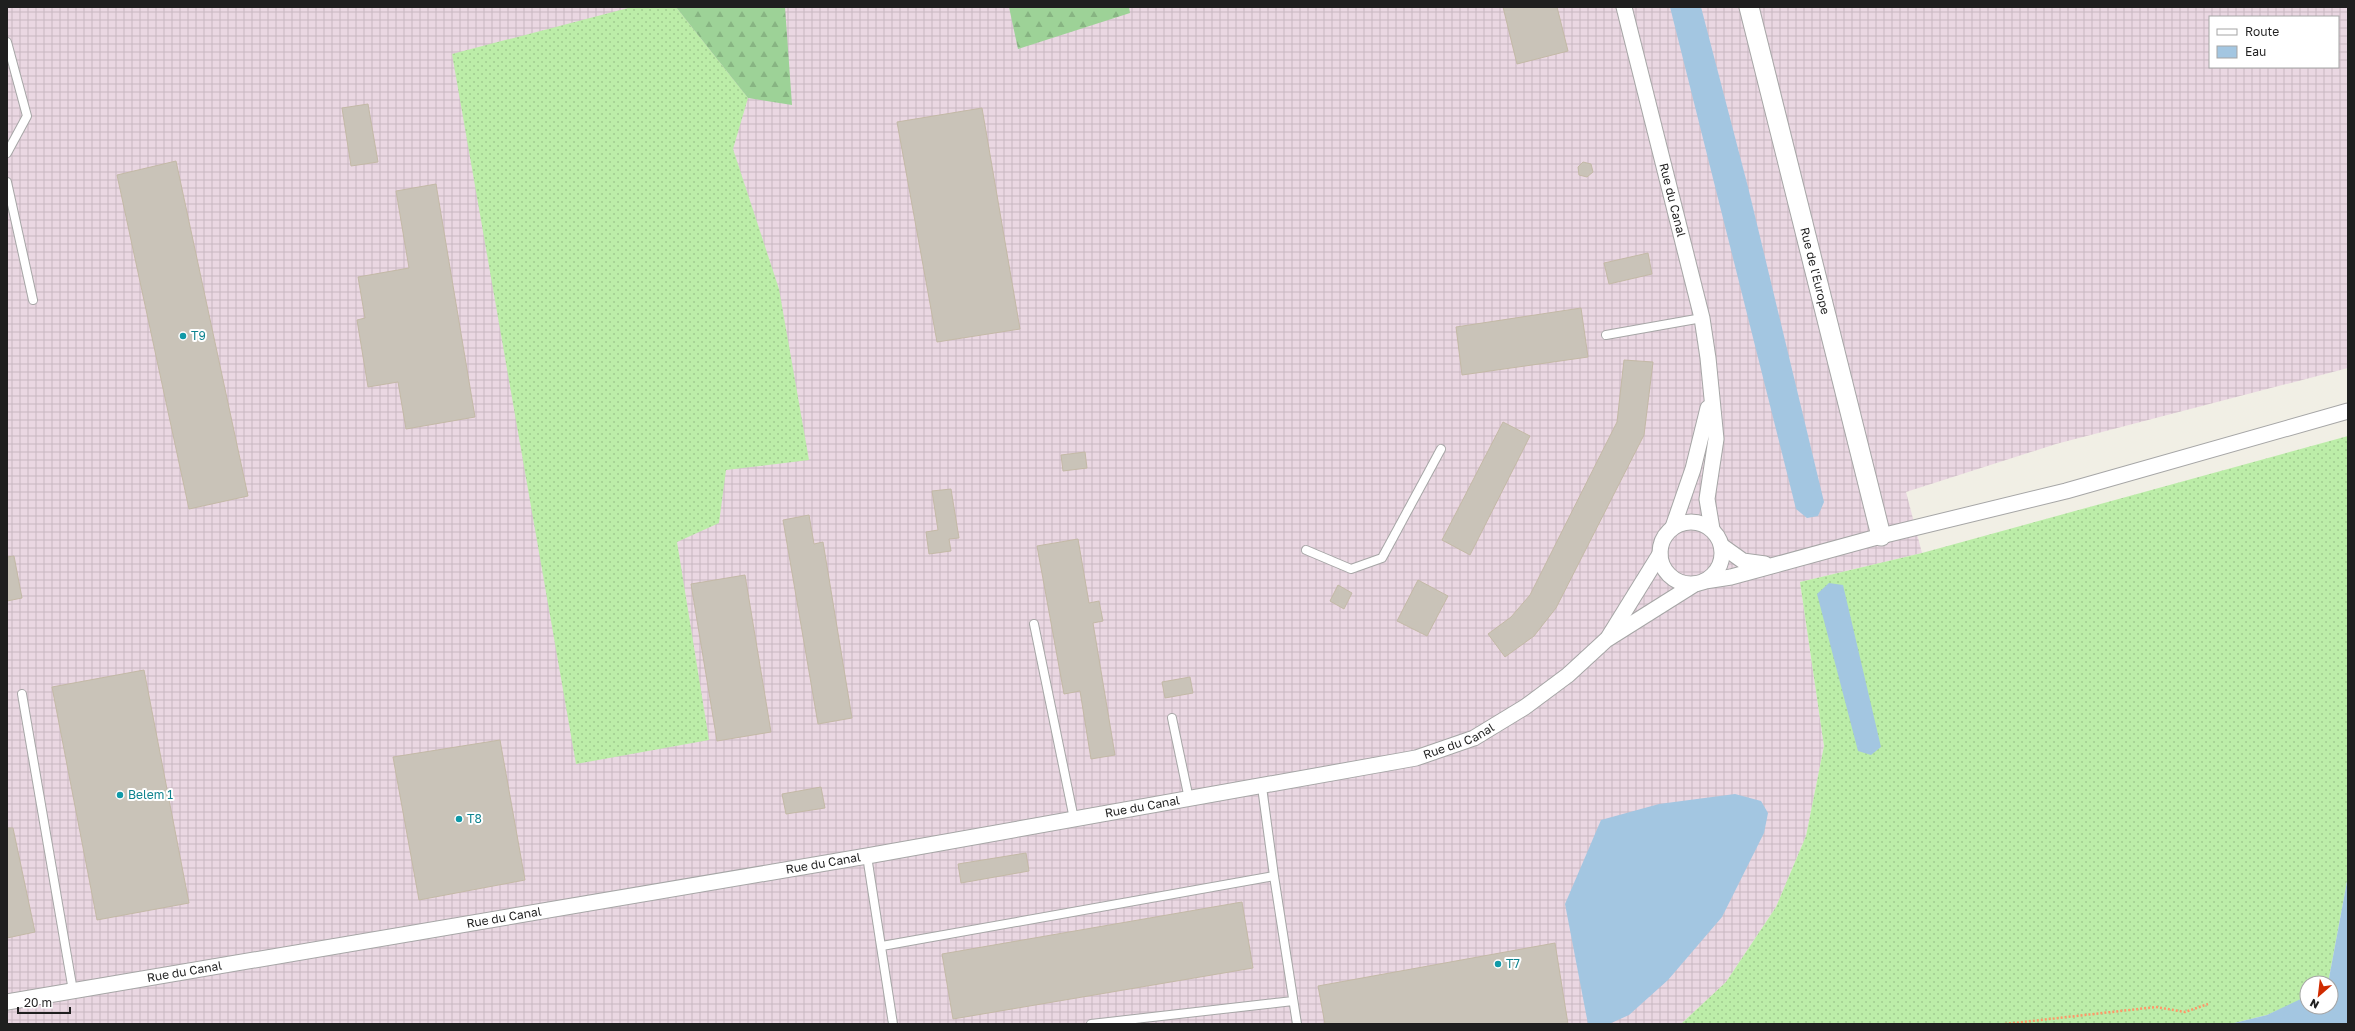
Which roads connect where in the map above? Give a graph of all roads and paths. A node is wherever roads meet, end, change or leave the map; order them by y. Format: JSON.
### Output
{"nodes":[{"id":1,"x":1624,"y":7,"type":"edge"},
{"id":2,"x":1749,"y":7,"type":"edge"},
{"id":3,"x":7,"y":42,"type":"edge"},
{"id":4,"x":7,"y":153,"type":"edge"},
{"id":5,"x":7,"y":182,"type":"edge"},
{"id":6,"x":33,"y":300,"type":"dead end"},
{"id":7,"x":1702,"y":318,"type":"junction"},
{"id":8,"x":1606,"y":335,"type":"dead end"},
{"id":9,"x":1711,"y":395,"type":"junction"},
{"id":10,"x":2348,"y":411,"type":"edge"},
{"id":11,"x":1440,"y":449,"type":"dead end"},
{"id":12,"x":1673,"y":527,"type":"junction"},
{"id":13,"x":1712,"y":529,"type":"junction"},
{"id":14,"x":1881,"y":536,"type":"junction"},
{"id":15,"x":1722,"y":546,"type":"junction"},
{"id":16,"x":1306,"y":550,"type":"dead end"},
{"id":17,"x":1660,"y":554,"type":"junction"},
{"id":18,"x":1772,"y":565,"type":"junction"},
{"id":19,"x":1700,"y":582,"type":"junction"},
{"id":20,"x":1034,"y":624,"type":"dead end"},
{"id":21,"x":1606,"y":640,"type":"junction"},
{"id":22,"x":22,"y":694,"type":"dead end"},
{"id":23,"x":1172,"y":718,"type":"dead end"},
{"id":24,"x":1262,"y":787,"type":"junction"},
{"id":25,"x":1189,"y":799,"type":"junction"},
{"id":26,"x":1074,"y":819,"type":"junction"},
{"id":27,"x":867,"y":856,"type":"junction"},
{"id":28,"x":1274,"y":876,"type":"junction"},
{"id":29,"x":882,"y":946,"type":"junction"},
{"id":30,"x":73,"y":991,"type":"junction"},
{"id":31,"x":1293,"y":1001,"type":"junction"},
{"id":32,"x":7,"y":1002,"type":"edge"},
{"id":33,"x":2208,"y":1004,"type":"dead end"},
{"id":34,"x":893,"y":1024,"type":"edge"},
{"id":35,"x":1091,"y":1024,"type":"edge"},
{"id":36,"x":1297,"y":1024,"type":"edge"},
{"id":37,"x":2005,"y":1024,"type":"edge"}],
"edges":[{"from":1,"to":7,"type":"street","name":"Rue du Canal"},
{"from":2,"to":14,"type":"street","name":"Rue de l'Europe"},
{"from":3,"to":4,"type":"lane"},
{"from":5,"to":6,"type":"lane"},
{"from":7,"to":8,"type":"lane"},
{"from":7,"to":9,"type":"street","name":"Rue du Canal"},
{"from":9,"to":12,"type":"street","name":"Rue du Canal"},
{"from":9,"to":13,"type":"street","name":"Rue du Canal"},
{"from":10,"to":14,"type":"street"},
{"from":11,"to":16,"type":"lane"},
{"from":12,"to":13,"type":"street"},
{"from":12,"to":17,"type":"street","name":"Rue du Canal"},
{"from":13,"to":15,"type":"street","name":"Rue du Canal"},
{"from":14,"to":18,"type":"street"},
{"from":15,"to":18,"type":"street"},
{"from":15,"to":19,"type":"street","name":"Rue du Canal"},
{"from":17,"to":19,"type":"street"},
{"from":17,"to":21,"type":"street","name":"Rue du Canal"},
{"from":18,"to":19,"type":"street"},
{"from":19,"to":21,"type":"street","name":"Rue du Canal"},
{"from":20,"to":26,"type":"lane"},
{"from":21,"to":24,"type":"street","name":"Rue du Canal"},
{"from":22,"to":30,"type":"lane"},
{"from":23,"to":25,"type":"lane"},
{"from":24,"to":25,"type":"street","name":"Rue du Canal"},
{"from":24,"to":28,"type":"lane"},
{"from":25,"to":26,"type":"street","name":"Rue du Canal"},
{"from":26,"to":27,"type":"street","name":"Rue du Canal"},
{"from":27,"to":29,"type":"lane"},
{"from":27,"to":30,"type":"street","name":"Rue du Canal"},
{"from":28,"to":29,"type":"lane"},
{"from":28,"to":31,"type":"lane"},
{"from":29,"to":34,"type":"lane"},
{"from":30,"to":32,"type":"street","name":"Rue du Canal"},
{"from":31,"to":35,"type":"lane"},
{"from":31,"to":36,"type":"lane"},
{"from":33,"to":37,"type":"path"}]}
